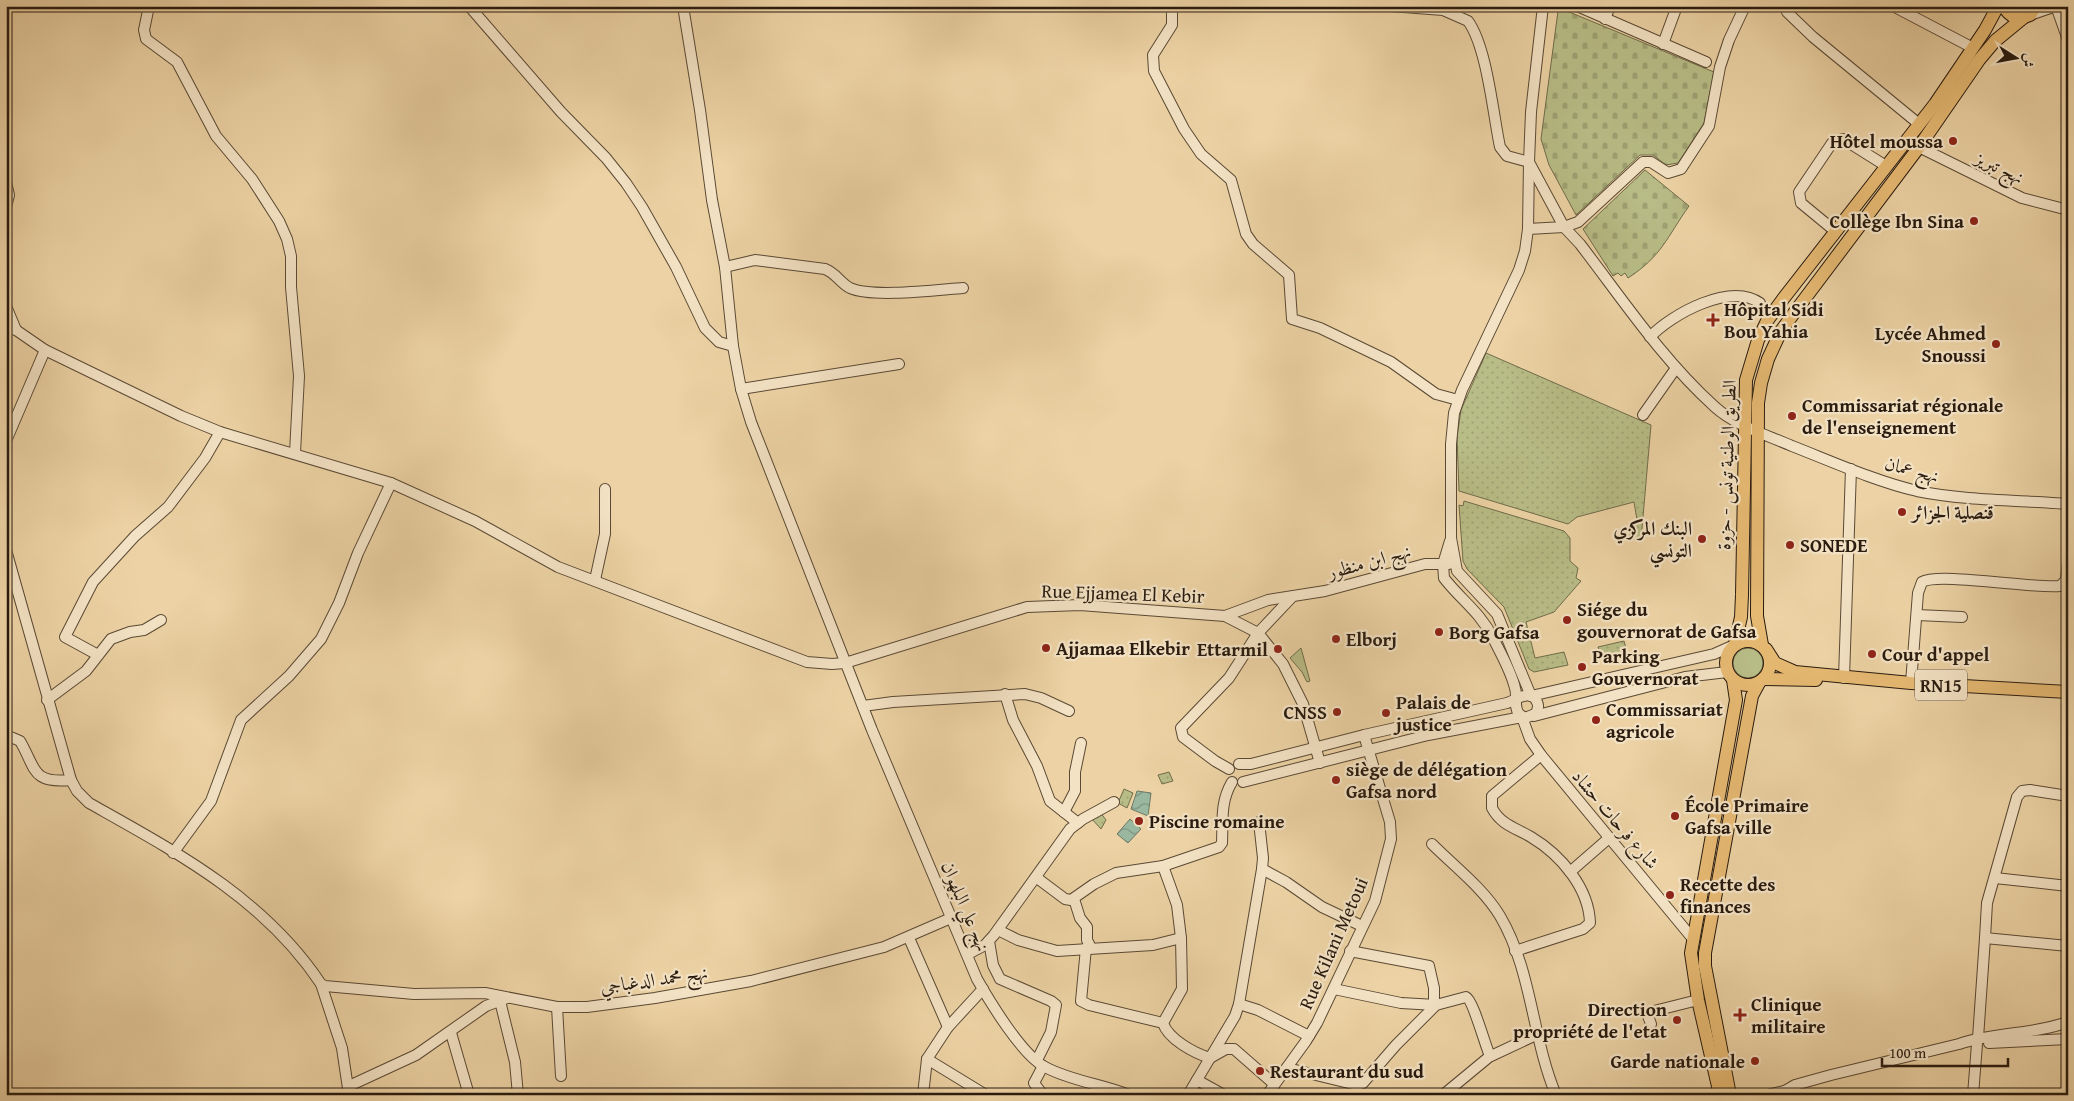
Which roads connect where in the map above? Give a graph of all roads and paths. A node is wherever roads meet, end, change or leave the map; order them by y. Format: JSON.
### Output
{"nodes":[{"id":1,"x":149,"y":6,"type":"edge"},
{"id":2,"x":470,"y":6,"type":"edge"},
{"id":3,"x":683,"y":6,"type":"edge"},
{"id":4,"x":1172,"y":6,"type":"edge"},
{"id":5,"x":1390,"y":6,"type":"edge"},
{"id":6,"x":1544,"y":6,"type":"edge"},
{"id":7,"x":1578,"y":6,"type":"edge"},
{"id":8,"x":1610,"y":6,"type":"edge"},
{"id":9,"x":1677,"y":6,"type":"edge"},
{"id":10,"x":1745,"y":6,"type":"edge"},
{"id":11,"x":1893,"y":6,"type":"edge"},
{"id":12,"x":1998,"y":6,"type":"edge"},
{"id":13,"x":2004,"y":6,"type":"edge"},
{"id":14,"x":2056,"y":6,"type":"edge"},
{"id":15,"x":1788,"y":12,"type":"dead end"},
{"id":16,"x":2030,"y":13,"type":"edge"},
{"id":17,"x":1606,"y":18,"type":"junction"},
{"id":18,"x":2068,"y":40,"type":"edge"},
{"id":19,"x":1663,"y":44,"type":"junction"},
{"id":20,"x":1974,"y":48,"type":"junction"},
{"id":21,"x":1706,"y":62,"type":"dead end"},
{"id":22,"x":1939,"y":107,"type":"junction"},
{"id":23,"x":1919,"y":124,"type":"junction"},
{"id":24,"x":1919,"y":147,"type":"junction"},
{"id":25,"x":1529,"y":162,"type":"junction"},
{"id":26,"x":1886,"y":166,"type":"junction"},
{"id":27,"x":6,"y":182,"type":"edge"},
{"id":28,"x":6,"y":207,"type":"edge"},
{"id":29,"x":2068,"y":210,"type":"edge"},
{"id":30,"x":1564,"y":227,"type":"junction"},
{"id":31,"x":1528,"y":229,"type":"junction"},
{"id":32,"x":1835,"y":231,"type":"junction"},
{"id":33,"x":725,"y":267,"type":"junction"},
{"id":34,"x":963,"y":288,"type":"dead end"},
{"id":35,"x":1760,"y":303,"type":"dead end"},
{"id":36,"x":6,"y":306,"type":"edge"},
{"id":37,"x":11,"y":328,"type":"edge"},
{"id":38,"x":1650,"y":337,"type":"junction"},
{"id":39,"x":733,"y":346,"type":"junction"},
{"id":40,"x":45,"y":350,"type":"junction"},
{"id":41,"x":899,"y":364,"type":"dead end"},
{"id":42,"x":1676,"y":368,"type":"junction"},
{"id":43,"x":741,"y":389,"type":"junction"},
{"id":44,"x":1458,"y":400,"type":"junction"},
{"id":45,"x":1643,"y":415,"type":"dead end"},
{"id":46,"x":1743,"y":425,"type":"junction"},
{"id":47,"x":1756,"y":430,"type":"junction"},
{"id":48,"x":220,"y":432,"type":"junction"},
{"id":49,"x":6,"y":440,"type":"edge"},
{"id":50,"x":295,"y":454,"type":"junction"},
{"id":51,"x":1851,"y":468,"type":"junction"},
{"id":52,"x":391,"y":483,"type":"junction"},
{"id":53,"x":606,"y":489,"type":"dead end"},
{"id":54,"x":2068,"y":504,"type":"edge"},
{"id":55,"x":1451,"y":538,"type":"junction"},
{"id":56,"x":6,"y":550,"type":"edge"},
{"id":57,"x":2068,"y":561,"type":"edge"},
{"id":58,"x":1443,"y":564,"type":"junction"},
{"id":59,"x":1455,"y":565,"type":"junction"},
{"id":60,"x":8,"y":566,"type":"edge"},
{"id":61,"x":595,"y":580,"type":"junction"},
{"id":62,"x":1292,"y":597,"type":"junction"},
{"id":63,"x":1917,"y":615,"type":"junction"},
{"id":64,"x":1224,"y":616,"type":"junction"},
{"id":65,"x":1962,"y":617,"type":"dead end"},
{"id":66,"x":161,"y":620,"type":"dead end"},
{"id":67,"x":1258,"y":633,"type":"junction"},
{"id":68,"x":1734,"y":645,"type":"junction"},
{"id":69,"x":1764,"y":647,"type":"junction"},
{"id":70,"x":98,"y":656,"type":"junction"},
{"id":71,"x":845,"y":663,"type":"junction"},
{"id":72,"x":1623,"y":675,"type":"junction"},
{"id":73,"x":1730,"y":676,"type":"junction"},
{"id":74,"x":1844,"y":678,"type":"junction"},
{"id":75,"x":1761,"y":681,"type":"junction"},
{"id":76,"x":1911,"y":683,"type":"junction"},
{"id":77,"x":1578,"y":684,"type":"junction"},
{"id":78,"x":1627,"y":691,"type":"junction"},
{"id":79,"x":2039,"y":691,"type":"junction"},
{"id":80,"x":2068,"y":692,"type":"edge"},
{"id":81,"x":1005,"y":694,"type":"junction"},
{"id":82,"x":1531,"y":696,"type":"junction"},
{"id":83,"x":2068,"y":697,"type":"edge"},
{"id":84,"x":47,"y":700,"type":"junction"},
{"id":85,"x":1518,"y":700,"type":"junction"},
{"id":86,"x":1582,"y":702,"type":"junction"},
{"id":87,"x":863,"y":706,"type":"junction"},
{"id":88,"x":1069,"y":711,"type":"dead end"},
{"id":89,"x":1533,"y":716,"type":"junction"},
{"id":90,"x":1522,"y":717,"type":"junction"},
{"id":91,"x":6,"y":735,"type":"edge"},
{"id":92,"x":1364,"y":735,"type":"junction"},
{"id":93,"x":1080,"y":743,"type":"dead end"},
{"id":94,"x":1316,"y":746,"type":"junction"},
{"id":95,"x":1368,"y":751,"type":"junction"},
{"id":96,"x":1542,"y":755,"type":"junction"},
{"id":97,"x":1320,"y":763,"type":"junction"},
{"id":98,"x":1234,"y":767,"type":"junction"},
{"id":99,"x":71,"y":780,"type":"junction"},
{"id":100,"x":1232,"y":782,"type":"junction"},
{"id":101,"x":1243,"y":782,"type":"junction"},
{"id":102,"x":2068,"y":796,"type":"edge"},
{"id":103,"x":1114,"y":802,"type":"dead end"},
{"id":104,"x":1064,"y":812,"type":"junction"},
{"id":105,"x":1078,"y":822,"type":"junction"},
{"id":106,"x":1259,"y":822,"type":"dead end"},
{"id":107,"x":1609,"y":838,"type":"junction"},
{"id":108,"x":1432,"y":844,"type":"dead end"},
{"id":109,"x":173,"y":853,"type":"junction"},
{"id":110,"x":1163,"y":866,"type":"junction"},
{"id":111,"x":1262,"y":869,"type":"junction"},
{"id":112,"x":1570,"y":872,"type":"junction"},
{"id":113,"x":1038,"y":878,"type":"junction"},
{"id":114,"x":1995,"y":878,"type":"junction"},
{"id":115,"x":2068,"y":886,"type":"edge"},
{"id":116,"x":1074,"y":899,"type":"junction"},
{"id":117,"x":951,"y":918,"type":"junction"},
{"id":118,"x":1362,"y":926,"type":"junction"},
{"id":119,"x":998,"y":930,"type":"junction"},
{"id":120,"x":909,"y":938,"type":"junction"},
{"id":121,"x":1181,"y":938,"type":"junction"},
{"id":122,"x":1693,"y":938,"type":"junction"},
{"id":123,"x":1985,"y":938,"type":"junction"},
{"id":124,"x":989,"y":941,"type":"junction"},
{"id":125,"x":2068,"y":946,"type":"edge"},
{"id":126,"x":1089,"y":948,"type":"junction"},
{"id":127,"x":1350,"y":951,"type":"junction"},
{"id":128,"x":1515,"y":951,"type":"junction"},
{"id":129,"x":968,"y":954,"type":"junction"},
{"id":130,"x":321,"y":984,"type":"junction"},
{"id":131,"x":983,"y":989,"type":"junction"},
{"id":132,"x":1334,"y":989,"type":"junction"},
{"id":133,"x":504,"y":999,"type":"junction"},
{"id":134,"x":1698,"y":1000,"type":"junction"},
{"id":135,"x":1239,"y":1004,"type":"junction"},
{"id":136,"x":1435,"y":1005,"type":"junction"},
{"id":137,"x":557,"y":1007,"type":"junction"},
{"id":138,"x":2068,"y":1022,"type":"edge"},
{"id":139,"x":1164,"y":1023,"type":"junction"},
{"id":140,"x":1651,"y":1024,"type":"dead end"},
{"id":141,"x":948,"y":1027,"type":"junction"},
{"id":142,"x":451,"y":1033,"type":"junction"},
{"id":143,"x":1538,"y":1034,"type":"junction"},
{"id":144,"x":1309,"y":1036,"type":"junction"},
{"id":145,"x":2068,"y":1039,"type":"edge"},
{"id":146,"x":1978,"y":1041,"type":"junction"},
{"id":147,"x":1490,"y":1056,"type":"junction"},
{"id":148,"x":1210,"y":1058,"type":"junction"},
{"id":149,"x":927,"y":1059,"type":"junction"},
{"id":150,"x":1040,"y":1063,"type":"junction"},
{"id":151,"x":1287,"y":1068,"type":"junction"},
{"id":152,"x":561,"y":1076,"type":"dead end"},
{"id":153,"x":1197,"y":1080,"type":"junction"},
{"id":154,"x":1274,"y":1084,"type":"junction"},
{"id":155,"x":349,"y":1090,"type":"edge"},
{"id":156,"x":1776,"y":1093,"type":"edge"},
{"id":157,"x":1123,"y":1094,"type":"edge"},
{"id":158,"x":469,"y":1095,"type":"edge"},
{"id":159,"x":518,"y":1095,"type":"edge"},
{"id":160,"x":923,"y":1095,"type":"edge"},
{"id":161,"x":986,"y":1095,"type":"edge"},
{"id":162,"x":1043,"y":1095,"type":"edge"},
{"id":163,"x":1188,"y":1095,"type":"edge"},
{"id":164,"x":1224,"y":1095,"type":"edge"},
{"id":165,"x":1267,"y":1095,"type":"edge"},
{"id":166,"x":1443,"y":1095,"type":"edge"},
{"id":167,"x":1556,"y":1095,"type":"edge"},
{"id":168,"x":1720,"y":1095,"type":"edge"},
{"id":169,"x":1730,"y":1095,"type":"edge"},
{"id":170,"x":1973,"y":1095,"type":"edge"}],
"edges":[{"from":1,"to":50,"type":"street"},
{"from":2,"to":39,"type":"street"},
{"from":3,"to":33,"type":"street","name":"نهج علي البلهوان"},
{"from":4,"to":44,"type":"street"},
{"from":5,"to":25,"type":"street"},
{"from":6,"to":25,"type":"street"},
{"from":7,"to":17,"type":"street"},
{"from":8,"to":17,"type":"street"},
{"from":9,"to":19,"type":"street"},
{"from":10,"to":30,"type":"street"},
{"from":11,"to":20,"type":"street"},
{"from":12,"to":20,"type":"main road","name":"الطريق الوطنية تونس - حزوة"},
{"from":13,"to":16,"type":"main road"},
{"from":14,"to":16,"type":"street"},
{"from":14,"to":18,"type":"street"},
{"from":15,"to":23,"type":"street"},
{"from":16,"to":22,"type":"main road","name":"الطريق الوطنية تونس - حزوة"},
{"from":17,"to":19,"type":"street"},
{"from":19,"to":21,"type":"street"},
{"from":20,"to":22,"type":"main road","name":"الطريق الوطنية تونس - حزوة"},
{"from":22,"to":23,"type":"main road","name":"الطريق الوطنية تونس - حزوة"},
{"from":22,"to":24,"type":"main road","name":"الطريق الوطنية تونس - حزوة"},
{"from":23,"to":26,"type":"main road","name":"الطريق الوطنية تونس - حزوة"},
{"from":24,"to":29,"type":"street","name":"نهج تبريز"},
{"from":24,"to":47,"type":"main road","name":"الطريق الوطنية تونس - حزوة"},
{"from":25,"to":30,"type":"street","name":"نهج عمان"},
{"from":25,"to":31,"type":"street"},
{"from":26,"to":32,"type":"main road","name":"الطريق الوطنية تونس - حزوة"},
{"from":26,"to":32,"type":"street"},
{"from":27,"to":28,"type":"street"},
{"from":30,"to":31,"type":"street"},
{"from":30,"to":38,"type":"street","name":"نهج عمان"},
{"from":31,"to":44,"type":"street"},
{"from":32,"to":46,"type":"main road","name":"الطريق الوطنية تونس - حزوة"},
{"from":33,"to":34,"type":"street"},
{"from":33,"to":39,"type":"street","name":"نهج علي البلهوان"},
{"from":35,"to":38,"type":"street"},
{"from":36,"to":37,"type":"street"},
{"from":37,"to":40,"type":"street","name":"Rue Ejjamea El Kebir"},
{"from":38,"to":42,"type":"street","name":"نهج عمان"},
{"from":39,"to":43,"type":"street","name":"نهج علي البلهوان"},
{"from":40,"to":48,"type":"street","name":"Rue Ejjamea El Kebir"},
{"from":40,"to":49,"type":"street"},
{"from":41,"to":43,"type":"street"},
{"from":42,"to":45,"type":"street"},
{"from":42,"to":46,"type":"street","name":"نهج عمان"},
{"from":43,"to":71,"type":"street","name":"نهج علي البلهوان"},
{"from":44,"to":55,"type":"street"},
{"from":46,"to":47,"type":"street","name":"نهج عمان"},
{"from":46,"to":68,"type":"main road","name":"الطريق الوطنية تونس - حزوة"},
{"from":47,"to":51,"type":"street","name":"نهج عمان"},
{"from":47,"to":69,"type":"main road","name":"الطريق الوطنية تونس - حزوة"},
{"from":48,"to":50,"type":"street","name":"Rue Ejjamea El Kebir"},
{"from":48,"to":70,"type":"street"},
{"from":50,"to":52,"type":"street","name":"Rue Ejjamea El Kebir"},
{"from":51,"to":54,"type":"street","name":"نهج عمان"},
{"from":51,"to":74,"type":"street"},
{"from":52,"to":61,"type":"street","name":"Rue Ejjamea El Kebir"},
{"from":52,"to":109,"type":"street"},
{"from":53,"to":61,"type":"street"},
{"from":55,"to":58,"type":"street"},
{"from":55,"to":59,"type":"street"},
{"from":56,"to":60,"type":"street"},
{"from":57,"to":63,"type":"street"},
{"from":58,"to":59,"type":"street","name":"نهج ابن منظور"},
{"from":58,"to":62,"type":"street","name":"نهج ابن منظور"},
{"from":58,"to":85,"type":"street"},
{"from":59,"to":82,"type":"street"},
{"from":60,"to":84,"type":"street"},
{"from":61,"to":71,"type":"street","name":"Rue Ejjamea El Kebir"},
{"from":62,"to":64,"type":"street","name":"نهج ابن منظور"},
{"from":62,"to":67,"type":"street"},
{"from":63,"to":65,"type":"street"},
{"from":63,"to":76,"type":"street"},
{"from":64,"to":67,"type":"street","name":"Rue Ejjamea El Kebir"},
{"from":64,"to":71,"type":"street","name":"Rue Ejjamea El Kebir"},
{"from":66,"to":70,"type":"street"},
{"from":67,"to":94,"type":"street","name":"Rue Ejjamea El Kebir"},
{"from":67,"to":98,"type":"street"},
{"from":68,"to":69,"type":"main road"},
{"from":68,"to":72,"type":"street"},
{"from":68,"to":73,"type":"main road"},
{"from":69,"to":74,"type":"main road","number":"RN15"},
{"from":69,"to":75,"type":"main road"},
{"from":70,"to":84,"type":"street"},
{"from":71,"to":87,"type":"street","name":"نهج علي البلهوان"},
{"from":72,"to":77,"type":"street"},
{"from":72,"to":78,"type":"street"},
{"from":73,"to":75,"type":"main road"},
{"from":73,"to":78,"type":"street"},
{"from":73,"to":122,"type":"main road"},
{"from":74,"to":75,"type":"main road","number":"RN15"},
{"from":74,"to":76,"type":"main road","number":"RN15"},
{"from":75,"to":169,"type":"main road"},
{"from":76,"to":79,"type":"main road","number":"RN15"},
{"from":77,"to":82,"type":"street"},
{"from":77,"to":86,"type":"street"},
{"from":78,"to":86,"type":"street"},
{"from":79,"to":80,"type":"main road","number":"RN15"},
{"from":79,"to":83,"type":"main road","number":"RN15"},
{"from":81,"to":87,"type":"street"},
{"from":81,"to":88,"type":"street"},
{"from":81,"to":104,"type":"street"},
{"from":82,"to":85,"type":"street"},
{"from":82,"to":89,"type":"street"},
{"from":84,"to":99,"type":"street"},
{"from":85,"to":90,"type":"street"},
{"from":85,"to":92,"type":"street"},
{"from":86,"to":89,"type":"street"},
{"from":87,"to":117,"type":"street","name":"نهج علي البلهوان"},
{"from":89,"to":90,"type":"street"},
{"from":90,"to":95,"type":"street"},
{"from":90,"to":96,"type":"street","name":"شارع فرحات حشاد"},
{"from":91,"to":99,"type":"street"},
{"from":92,"to":94,"type":"street"},
{"from":92,"to":95,"type":"street","name":"Rue Kilani Metoui"},
{"from":93,"to":104,"type":"street"},
{"from":94,"to":97,"type":"street","name":"Rue Ejjamea El Kebir"},
{"from":94,"to":98,"type":"street"},
{"from":95,"to":97,"type":"street"},
{"from":95,"to":118,"type":"street","name":"Rue Kilani Metoui"},
{"from":96,"to":107,"type":"street","name":"شارع فرحات حشاد"},
{"from":96,"to":112,"type":"street"},
{"from":97,"to":101,"type":"street"},
{"from":98,"to":100,"type":"street"},
{"from":98,"to":101,"type":"street"},
{"from":99,"to":109,"type":"street"},
{"from":100,"to":101,"type":"street"},
{"from":100,"to":110,"type":"street"},
{"from":102,"to":114,"type":"street"},
{"from":103,"to":105,"type":"street"},
{"from":104,"to":105,"type":"street"},
{"from":105,"to":113,"type":"street"},
{"from":106,"to":111,"type":"street"},
{"from":107,"to":112,"type":"street"},
{"from":107,"to":122,"type":"street","name":"شارع فرحات حشاد"},
{"from":108,"to":128,"type":"street"},
{"from":109,"to":130,"type":"street"},
{"from":110,"to":116,"type":"street"},
{"from":110,"to":121,"type":"street"},
{"from":111,"to":118,"type":"street"},
{"from":111,"to":135,"type":"street"},
{"from":112,"to":128,"type":"street"},
{"from":113,"to":116,"type":"street"},
{"from":113,"to":119,"type":"street"},
{"from":114,"to":115,"type":"street"},
{"from":114,"to":123,"type":"street"},
{"from":116,"to":126,"type":"street"},
{"from":117,"to":120,"type":"street","name":"نهج محمد الدغباجي"},
{"from":117,"to":129,"type":"street","name":"نهج علي البلهوان"},
{"from":118,"to":127,"type":"street","name":"Rue Kilani Metoui"},
{"from":119,"to":124,"type":"street"},
{"from":119,"to":126,"type":"street"},
{"from":120,"to":137,"type":"street","name":"نهج محمد الدغباجي"},
{"from":120,"to":141,"type":"street"},
{"from":121,"to":126,"type":"street"},
{"from":121,"to":139,"type":"street"},
{"from":122,"to":134,"type":"main road"},
{"from":123,"to":125,"type":"street"},
{"from":123,"to":146,"type":"street"},
{"from":124,"to":129,"type":"street"},
{"from":124,"to":150,"type":"street"},
{"from":126,"to":139,"type":"street"},
{"from":127,"to":132,"type":"street","name":"Rue Kilani Metoui"},
{"from":127,"to":136,"type":"street"},
{"from":128,"to":143,"type":"street"},
{"from":129,"to":131,"type":"street","name":"نهج علي البلهوان"},
{"from":130,"to":133,"type":"street","name":"نهج محمد الدغباجي"},
{"from":130,"to":155,"type":"street"},
{"from":131,"to":141,"type":"street"},
{"from":131,"to":150,"type":"street","name":"نهج علي البلهوان"},
{"from":132,"to":136,"type":"street"},
{"from":132,"to":144,"type":"street","name":"Rue Kilani Metoui"},
{"from":133,"to":137,"type":"street","name":"نهج محمد الدغباجي"},
{"from":133,"to":142,"type":"street"},
{"from":133,"to":159,"type":"street"},
{"from":134,"to":140,"type":"street"},
{"from":134,"to":168,"type":"main road"},
{"from":135,"to":144,"type":"street"},
{"from":135,"to":148,"type":"street"},
{"from":136,"to":147,"type":"street"},
{"from":136,"to":151,"type":"street"},
{"from":137,"to":152,"type":"street"},
{"from":138,"to":146,"type":"street"},
{"from":139,"to":148,"type":"street"},
{"from":141,"to":149,"type":"street"},
{"from":142,"to":155,"type":"street"},
{"from":142,"to":158,"type":"street"},
{"from":143,"to":147,"type":"street"},
{"from":143,"to":167,"type":"street"},
{"from":144,"to":151,"type":"street","name":"Rue Kilani Metoui"},
{"from":145,"to":146,"type":"street"},
{"from":146,"to":156,"type":"street"},
{"from":146,"to":170,"type":"street"},
{"from":147,"to":166,"type":"street"},
{"from":148,"to":153,"type":"street"},
{"from":148,"to":154,"type":"street"},
{"from":149,"to":160,"type":"street"},
{"from":149,"to":161,"type":"street"},
{"from":150,"to":157,"type":"street","name":"نهج علي البلهوان"},
{"from":150,"to":162,"type":"street"},
{"from":151,"to":154,"type":"street","name":"Rue Kilani Metoui"},
{"from":153,"to":163,"type":"street"},
{"from":153,"to":164,"type":"street"},
{"from":154,"to":165,"type":"street","name":"Rue Kilani Metoui"}]}
